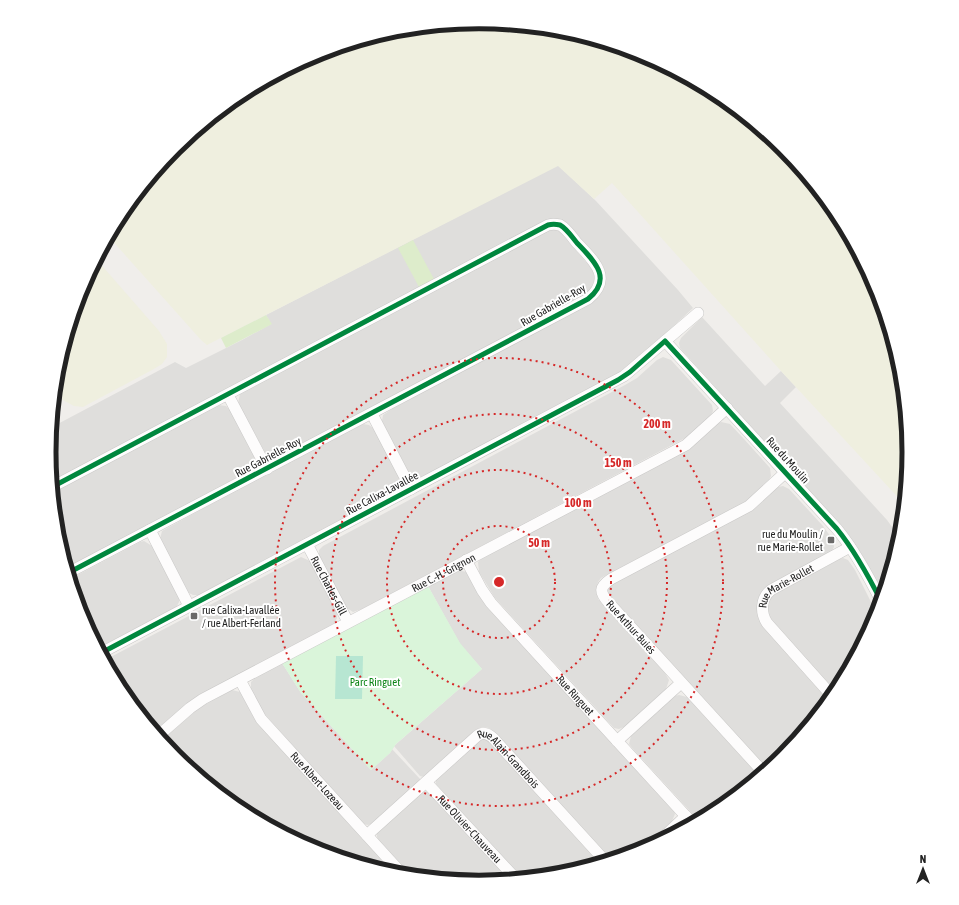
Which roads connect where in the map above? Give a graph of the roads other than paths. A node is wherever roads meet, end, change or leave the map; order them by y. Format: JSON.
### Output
{"nodes":[{"id":1,"x":698,"y":313,"type":"dead end"},
{"id":2,"x":665,"y":341,"type":"junction"},
{"id":3,"x":228,"y":395,"type":"junction"},
{"id":4,"x":727,"y":408,"type":"junction"},
{"id":5,"x":372,"y":414,"type":"junction"},
{"id":6,"x":267,"y":469,"type":"junction"},
{"id":7,"x":786,"y":472,"type":"junction"},
{"id":8,"x":57,"y":484,"type":"edge"},
{"id":9,"x":411,"y":489,"type":"junction"},
{"id":10,"x":150,"y":530,"type":"junction"},
{"id":11,"x":307,"y":544,"type":"junction"},
{"id":12,"x":850,"y":547,"type":"junction"},
{"id":13,"x":466,"y":560,"type":"junction"},
{"id":14,"x":73,"y":571,"type":"edge"},
{"id":15,"x":878,"y":596,"type":"edge"},
{"id":16,"x":190,"y":606,"type":"junction"},
{"id":17,"x":348,"y":622,"type":"junction"},
{"id":18,"x":105,"y":650,"type":"edge"},
{"id":19,"x":240,"y":680,"type":"junction"},
{"id":20,"x":681,"y":683,"type":"junction"},
{"id":21,"x":829,"y":692,"type":"edge"},
{"id":22,"x":162,"y":733,"type":"edge"},
{"id":23,"x":617,"y":741,"type":"junction"},
{"id":24,"x":761,"y":769,"type":"edge"},
{"id":25,"x":426,"y":782,"type":"junction"},
{"id":26,"x":689,"y":820,"type":"edge"},
{"id":27,"x":366,"y":834,"type":"junction"},
{"id":28,"x":602,"y":858,"type":"edge"},
{"id":29,"x":397,"y":868,"type":"edge"},
{"id":30,"x":512,"y":874,"type":"edge"}],
"edges":[{"from":1,"to":2,"type":"street","name":"Rue Calixa-Lavallée"},
{"from":2,"to":4,"type":"street","name":"Rue du Moulin"},
{"from":2,"to":9,"type":"street","name":"Rue Calixa-Lavallée"},
{"from":3,"to":5,"type":"street","name":"Rue Gabrielle-Roy"},
{"from":3,"to":6,"type":"street"},
{"from":3,"to":8,"type":"street","name":"Rue Gabrielle-Roy"},
{"from":4,"to":7,"type":"street","name":"Rue du Moulin"},
{"from":4,"to":13,"type":"street","name":"Rue C.-H.-Grignon"},
{"from":5,"to":6,"type":"street","name":"Rue Gabrielle-Roy"},
{"from":5,"to":9,"type":"street"},
{"from":6,"to":10,"type":"street","name":"Rue Gabrielle-Roy"},
{"from":7,"to":12,"type":"street","name":"Rue du Moulin"},
{"from":7,"to":20,"type":"street","name":"Rue Arthur-Buies"},
{"from":9,"to":11,"type":"street","name":"Rue Calixa-Lavallée"},
{"from":10,"to":14,"type":"street","name":"Rue Gabrielle-Roy"},
{"from":10,"to":16,"type":"street"},
{"from":11,"to":16,"type":"street","name":"Rue Calixa-Lavallée"},
{"from":11,"to":17,"type":"street","name":"Rue Charles-Gill"},
{"from":12,"to":15,"type":"street","name":"Rue du Moulin"},
{"from":12,"to":21,"type":"street","name":"Rue Marie-Rollet"},
{"from":13,"to":17,"type":"street","name":"Rue C.-H.-Grignon"},
{"from":13,"to":23,"type":"street","name":"Rue Ringuet"},
{"from":16,"to":18,"type":"street","name":"Rue Calixa-Lavallée"},
{"from":17,"to":19,"type":"street","name":"Rue C.-H.-Grignon"},
{"from":19,"to":22,"type":"street","name":"Rue C.-H.-Grignon"},
{"from":19,"to":27,"type":"street","name":"Rue Albert-Lozeau"},
{"from":20,"to":23,"type":"street"},
{"from":20,"to":24,"type":"street","name":"Rue Arthur-Buies"},
{"from":23,"to":26,"type":"street","name":"Rue Ringuet"},
{"from":25,"to":27,"type":"street","name":"Rue Alain-Grandbois"},
{"from":25,"to":28,"type":"street","name":"Rue Alain-Grandbois"},
{"from":25,"to":30,"type":"street","name":"Rue Olivier-Chauveau"},
{"from":27,"to":29,"type":"street","name":"Rue Albert-Lozeau"}]}
